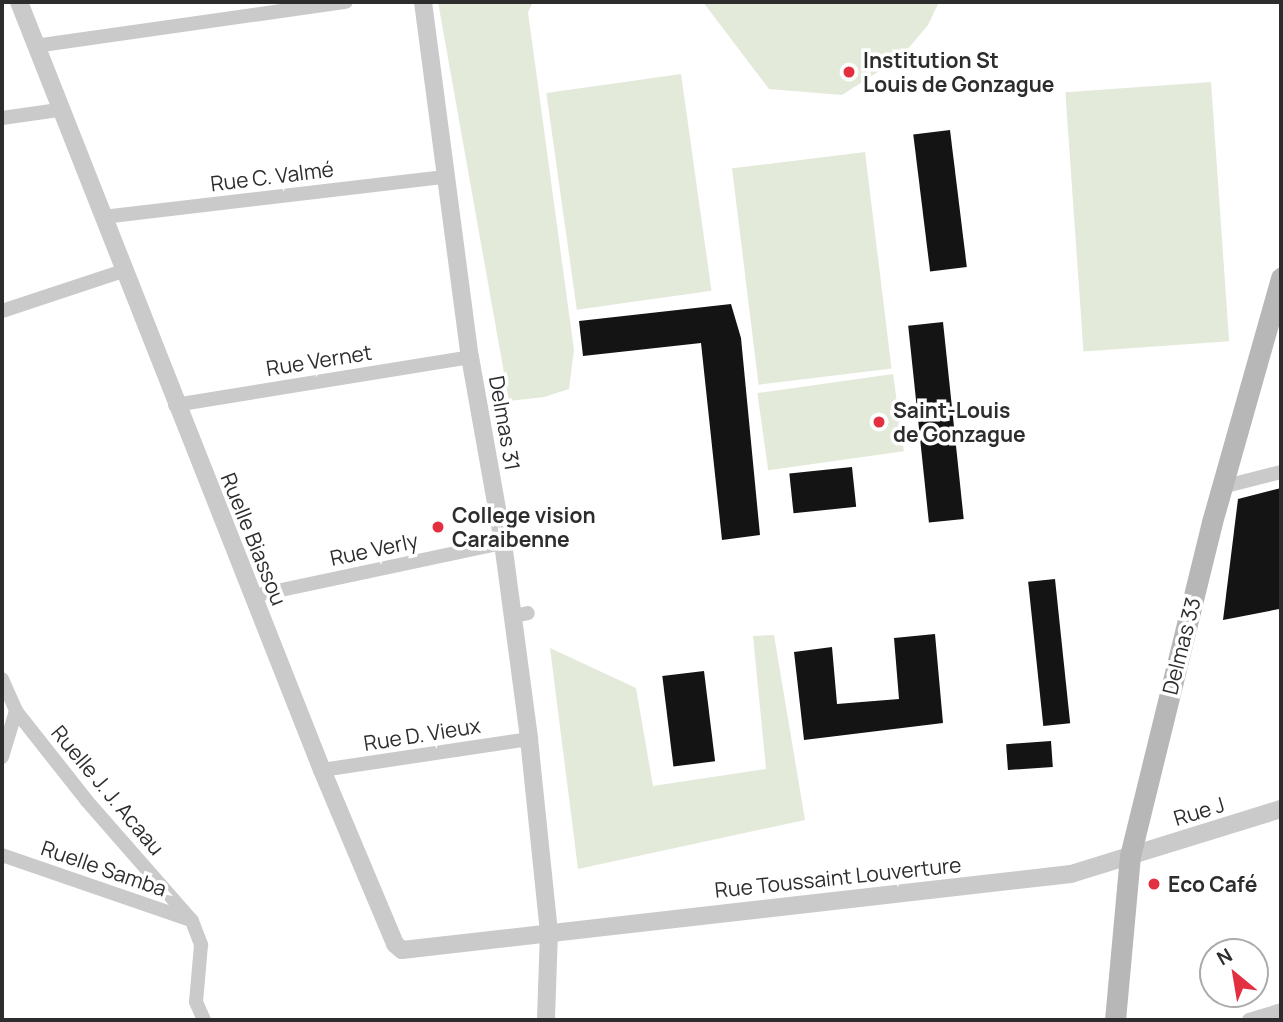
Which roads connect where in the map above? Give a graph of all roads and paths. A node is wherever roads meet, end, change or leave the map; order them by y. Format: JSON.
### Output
{"nodes":[{"id":1,"x":19,"y":2,"type":"edge"},
{"id":2,"x":346,"y":2,"type":"edge"},
{"id":3,"x":423,"y":2,"type":"edge"},
{"id":4,"x":35,"y":46,"type":"junction"},
{"id":5,"x":58,"y":110,"type":"junction"},
{"id":6,"x":2,"y":117,"type":"edge"},
{"id":7,"x":445,"y":177,"type":"junction"},
{"id":8,"x":103,"y":217,"type":"junction"},
{"id":9,"x":123,"y":271,"type":"junction"},
{"id":10,"x":1281,"y":278,"type":"edge"},
{"id":11,"x":2,"y":311,"type":"edge"},
{"id":12,"x":470,"y":357,"type":"junction"},
{"id":13,"x":175,"y":405,"type":"junction"},
{"id":14,"x":1281,"y":472,"type":"edge"},
{"id":15,"x":1222,"y":486,"type":"junction"},
{"id":16,"x":503,"y":543,"type":"junction"},
{"id":17,"x":253,"y":596,"type":"junction"},
{"id":18,"x":2,"y":679,"type":"edge"},
{"id":19,"x":16,"y":711,"type":"junction"},
{"id":20,"x":529,"y":739,"type":"junction"},
{"id":21,"x":2,"y":757,"type":"edge"},
{"id":22,"x":322,"y":771,"type":"junction"},
{"id":23,"x":1281,"y":809,"type":"edge"},
{"id":24,"x":2,"y":855,"type":"edge"},
{"id":25,"x":1130,"y":856,"type":"junction"},
{"id":26,"x":192,"y":921,"type":"junction"},
{"id":27,"x":549,"y":932,"type":"junction"},
{"id":28,"x":1281,"y":1010,"type":"edge"},
{"id":29,"x":204,"y":1020,"type":"edge"},
{"id":30,"x":546,"y":1020,"type":"edge"},
{"id":31,"x":1115,"y":1020,"type":"edge"},
{"id":32,"x":1249,"y":1020,"type":"edge"}],
"edges":[{"from":1,"to":4,"type":"street","name":"Ruelle Biassou"},
{"from":2,"to":4,"type":"street"},
{"from":3,"to":7,"type":"street","name":"Delmas 31"},
{"from":4,"to":5,"type":"street","name":"Ruelle Biassou"},
{"from":5,"to":6,"type":"street"},
{"from":5,"to":8,"type":"street","name":"Ruelle Biassou"},
{"from":7,"to":8,"type":"street","name":"Rue C. Valmé"},
{"from":7,"to":12,"type":"street","name":"Delmas 31"},
{"from":8,"to":9,"type":"street","name":"Ruelle Biassou"},
{"from":9,"to":11,"type":"street"},
{"from":9,"to":13,"type":"street","name":"Ruelle Biassou"},
{"from":10,"to":15,"type":"main road","name":"Delmas 33"},
{"from":12,"to":13,"type":"street","name":"Rue Vernet"},
{"from":12,"to":16,"type":"street","name":"Delmas 31"},
{"from":13,"to":17,"type":"street","name":"Ruelle Biassou"},
{"from":14,"to":15,"type":"street"},
{"from":15,"to":25,"type":"main road","name":"Delmas 33"},
{"from":16,"to":17,"type":"street","name":"Rue Verly"},
{"from":16,"to":20,"type":"street","name":"Delmas 31"},
{"from":17,"to":22,"type":"street","name":"Ruelle Biassou"},
{"from":18,"to":19,"type":"street","name":"Ruelle J. J. Acaau"},
{"from":19,"to":21,"type":"street"},
{"from":19,"to":26,"type":"street","name":"Ruelle J. J. Acaau"},
{"from":20,"to":22,"type":"street","name":"Rue D. Vieux"},
{"from":20,"to":27,"type":"street","name":"Delmas 31"},
{"from":22,"to":27,"type":"street","name":"Ruelle Biassou"},
{"from":23,"to":25,"type":"street","name":"Rue J"},
{"from":24,"to":26,"type":"street","name":"Ruelle Samba"},
{"from":25,"to":27,"type":"street","name":"Rue Toussaint Louverture"},
{"from":25,"to":31,"type":"main road","name":"Delmas 33"},
{"from":26,"to":29,"type":"street"},
{"from":27,"to":30,"type":"street","name":"Delmas 31"},
{"from":28,"to":32,"type":"street"}]}
